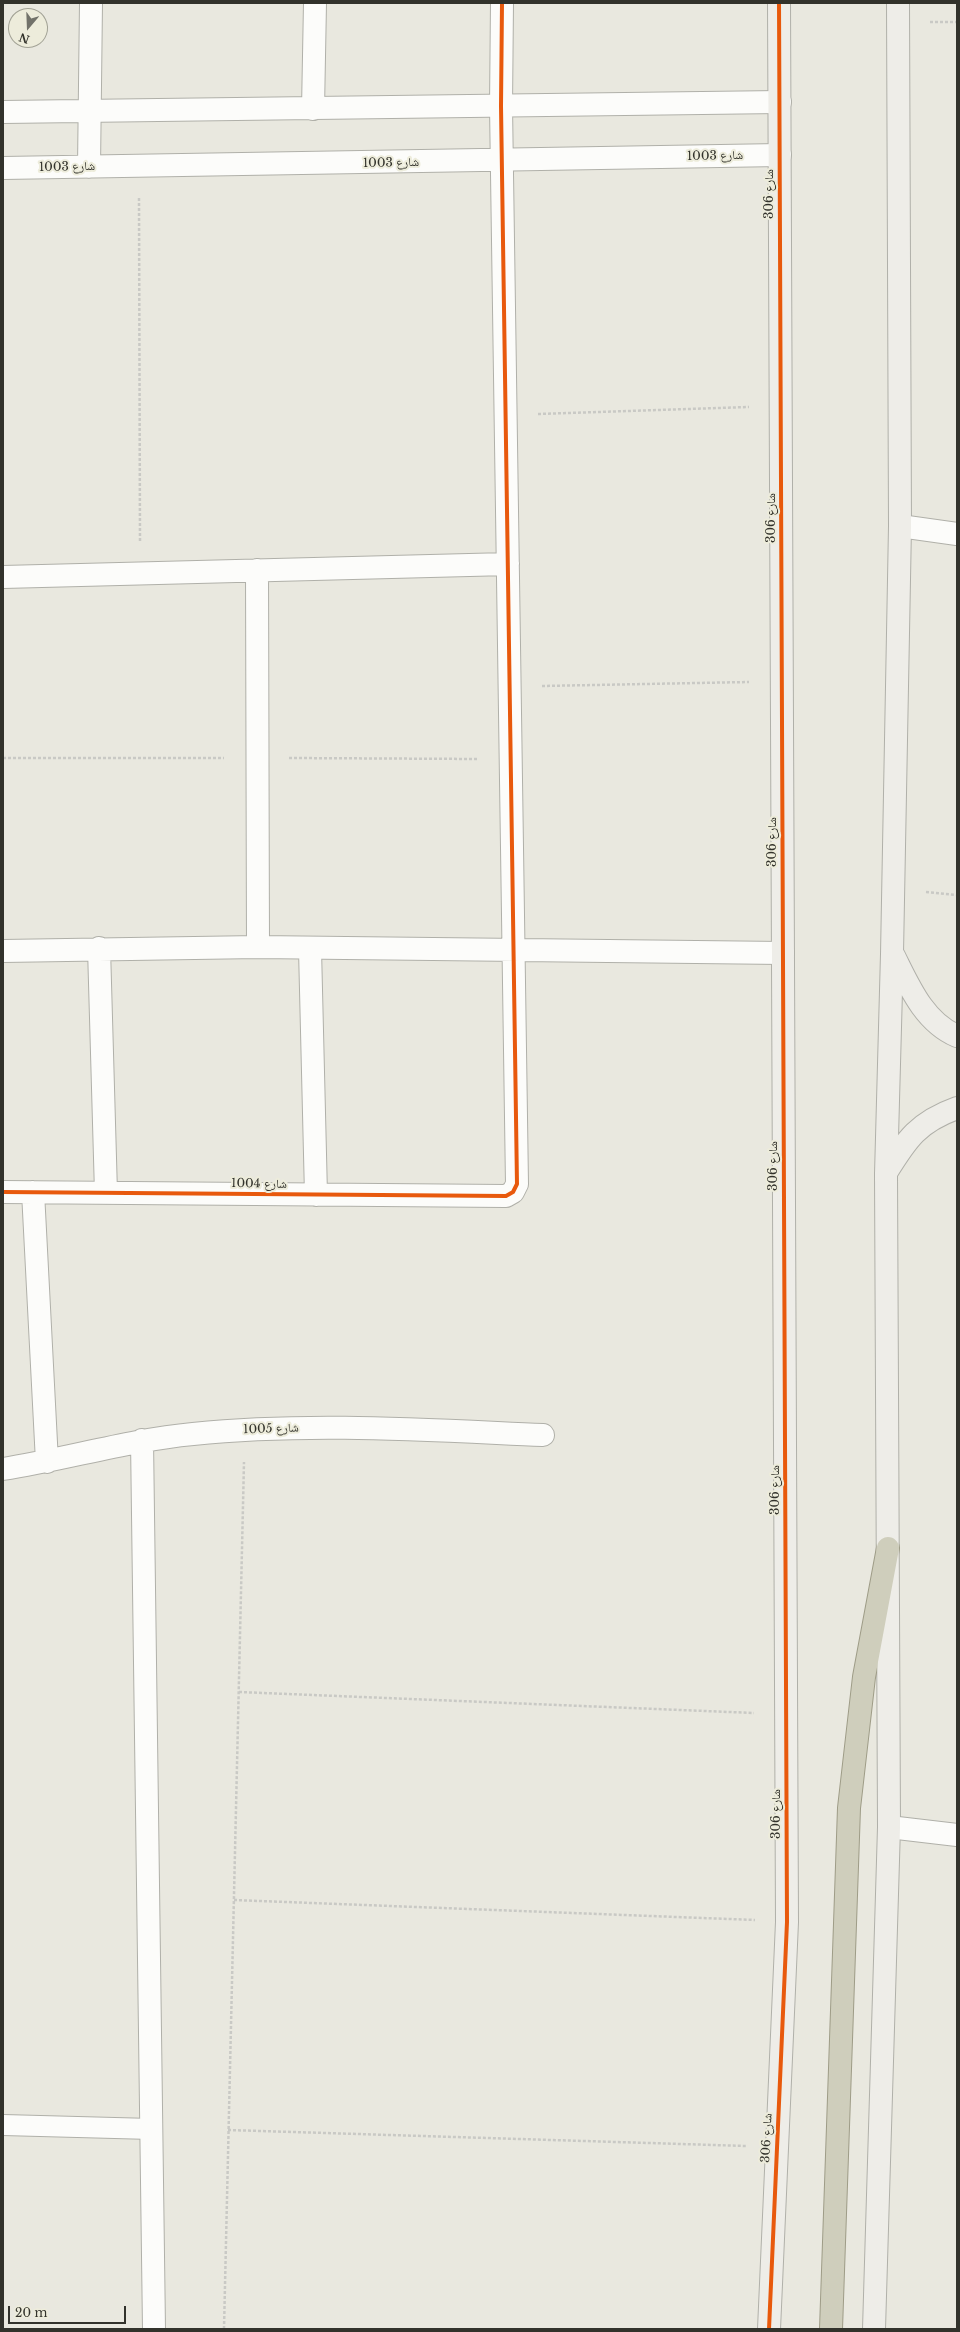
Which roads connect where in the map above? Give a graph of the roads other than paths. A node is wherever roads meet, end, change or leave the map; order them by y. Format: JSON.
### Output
{"nodes":[{"id":1,"x":91,"y":3,"type":"edge"},
{"id":2,"x":315,"y":3,"type":"edge"},
{"id":3,"x":502,"y":3,"type":"edge"},
{"id":4,"x":779,"y":3,"type":"edge"},
{"id":5,"x":898,"y":3,"type":"edge"},
{"id":6,"x":780,"y":102,"type":"junction"},
{"id":7,"x":501,"y":106,"type":"junction"},
{"id":8,"x":313,"y":109,"type":"junction"},
{"id":9,"x":89,"y":111,"type":"junction"},
{"id":10,"x":3,"y":112,"type":"edge"},
{"id":11,"x":780,"y":155,"type":"junction"},
{"id":12,"x":502,"y":161,"type":"junction"},
{"id":13,"x":89,"y":167,"type":"junction"},
{"id":14,"x":3,"y":168,"type":"edge"},
{"id":15,"x":900,"y":526,"type":"junction"},
{"id":16,"x":957,"y":534,"type":"edge"},
{"id":17,"x":508,"y":564,"type":"junction"},
{"id":18,"x":257,"y":570,"type":"junction"},
{"id":19,"x":3,"y":577,"type":"edge"},
{"id":20,"x":258,"y":947,"type":"junction"},
{"id":21,"x":99,"y":948,"type":"junction"},
{"id":22,"x":310,"y":949,"type":"junction"},
{"id":23,"x":514,"y":949,"type":"junction"},
{"id":24,"x":3,"y":950,"type":"edge"},
{"id":25,"x":784,"y":953,"type":"junction"},
{"id":26,"x":892,"y":954,"type":"junction"},
{"id":27,"x":957,"y":1036,"type":"edge"},
{"id":28,"x":957,"y":1108,"type":"edge"},
{"id":29,"x":886,"y":1174,"type":"junction"},
{"id":30,"x":3,"y":1192,"type":"edge"},
{"id":31,"x":33,"y":1192,"type":"junction"},
{"id":32,"x":106,"y":1193,"type":"junction"},
{"id":33,"x":316,"y":1195,"type":"junction"},
{"id":34,"x":543,"y":1435,"type":"dead end"},
{"id":35,"x":142,"y":1440,"type":"junction"},
{"id":36,"x":47,"y":1462,"type":"junction"},
{"id":37,"x":3,"y":1469,"type":"edge"},
{"id":38,"x":888,"y":1548,"type":"junction"},
{"id":39,"x":889,"y":1827,"type":"junction"},
{"id":40,"x":957,"y":1835,"type":"edge"},
{"id":41,"x":3,"y":2126,"type":"edge"},
{"id":42,"x":152,"y":2129,"type":"junction"},
{"id":43,"x":154,"y":2329,"type":"edge"},
{"id":44,"x":769,"y":2329,"type":"edge"},
{"id":45,"x":831,"y":2329,"type":"edge"},
{"id":46,"x":874,"y":2329,"type":"edge"}],
"edges":[{"from":1,"to":9,"type":"street"},
{"from":2,"to":8,"type":"street"},
{"from":3,"to":7,"type":"street"},
{"from":4,"to":6,"type":"street","name":"شارع 306"},
{"from":5,"to":15,"type":"street"},
{"from":6,"to":7,"type":"street"},
{"from":6,"to":11,"type":"street","name":"شارع 306"},
{"from":7,"to":8,"type":"street"},
{"from":7,"to":12,"type":"street"},
{"from":8,"to":9,"type":"street"},
{"from":9,"to":10,"type":"street"},
{"from":9,"to":13,"type":"street"},
{"from":11,"to":12,"type":"street","name":"شارع 1003"},
{"from":11,"to":25,"type":"street","name":"شارع 306"},
{"from":12,"to":13,"type":"street","name":"شارع 1003"},
{"from":12,"to":17,"type":"street"},
{"from":13,"to":14,"type":"street","name":"شارع 1003"},
{"from":15,"to":16,"type":"street"},
{"from":15,"to":26,"type":"street"},
{"from":17,"to":18,"type":"street"},
{"from":17,"to":23,"type":"street"},
{"from":18,"to":19,"type":"street"},
{"from":18,"to":20,"type":"street"},
{"from":20,"to":21,"type":"street"},
{"from":20,"to":22,"type":"street"},
{"from":21,"to":24,"type":"street"},
{"from":21,"to":32,"type":"street"},
{"from":22,"to":23,"type":"street"},
{"from":22,"to":33,"type":"street"},
{"from":23,"to":25,"type":"street"},
{"from":23,"to":33,"type":"street","name":"شارع 1004"},
{"from":25,"to":44,"type":"street","name":"شارع 306"},
{"from":26,"to":27,"type":"street"},
{"from":26,"to":29,"type":"street"},
{"from":28,"to":29,"type":"street"},
{"from":29,"to":38,"type":"street"},
{"from":30,"to":31,"type":"street","name":"شارع 1004"},
{"from":31,"to":32,"type":"street","name":"شارع 1004"},
{"from":31,"to":36,"type":"street"},
{"from":32,"to":33,"type":"street","name":"شارع 1004"},
{"from":34,"to":35,"type":"street","name":"شارع 1005"},
{"from":35,"to":36,"type":"street","name":"شارع 1005"},
{"from":35,"to":42,"type":"street"},
{"from":36,"to":37,"type":"street","name":"شارع 1005"},
{"from":38,"to":39,"type":"street"},
{"from":38,"to":45,"type":"highway"},
{"from":39,"to":40,"type":"street"},
{"from":39,"to":46,"type":"street"},
{"from":41,"to":42,"type":"lane"},
{"from":42,"to":43,"type":"street"}]}
